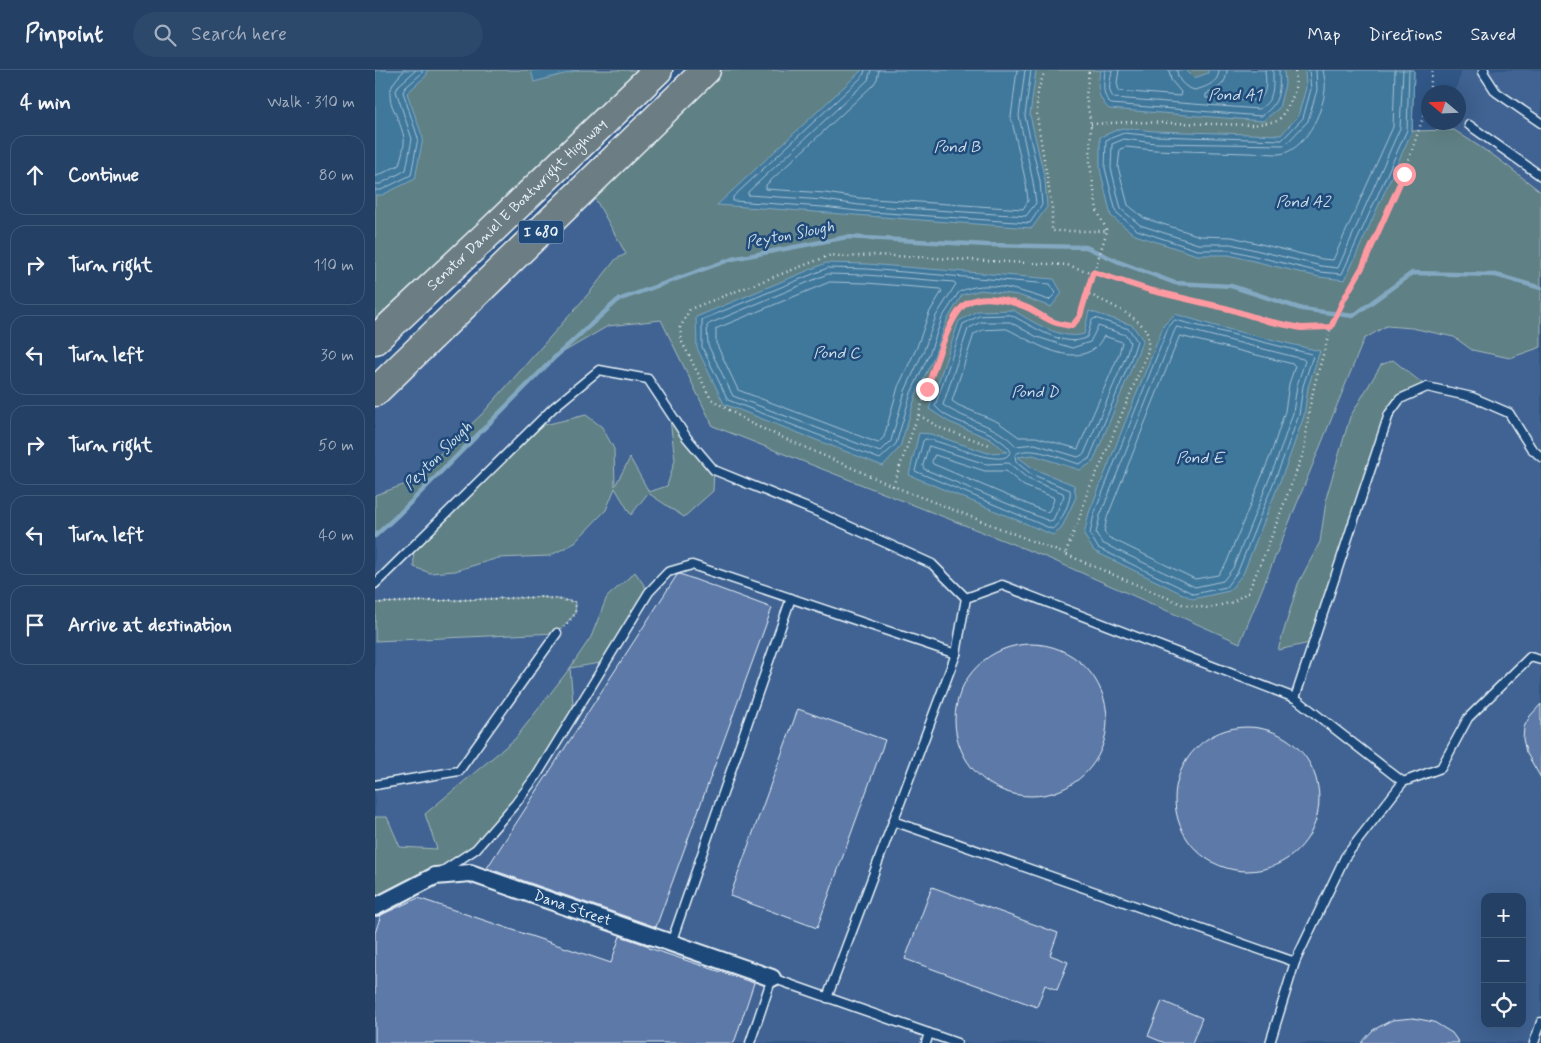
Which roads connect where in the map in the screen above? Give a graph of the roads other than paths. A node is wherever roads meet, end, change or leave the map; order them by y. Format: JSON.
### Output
{"nodes":[{"id":1,"x":658,"y":70,"type":"edge"},
{"id":2,"x":706,"y":70,"type":"edge"},
{"id":3,"x":1484,"y":70,"type":"edge"},
{"id":4,"x":1541,"y":123,"type":"edge"},
{"id":5,"x":1469,"y":124,"type":"dead end"},
{"id":6,"x":1541,"y":176,"type":"edge"},
{"id":7,"x":375,"y":340,"type":"edge"},
{"id":8,"x":375,"y":392,"type":"edge"},
{"id":9,"x":1541,"y":457,"type":"edge"},
{"id":10,"x":375,"y":584,"type":"edge"},
{"id":11,"x":791,"y":598,"type":"junction"},
{"id":12,"x":966,"y":598,"type":"junction"},
{"id":13,"x":557,"y":633,"type":"road end"},
{"id":14,"x":955,"y":654,"type":"junction"},
{"id":15,"x":1541,"y":660,"type":"edge"},
{"id":16,"x":1295,"y":698,"type":"junction"},
{"id":17,"x":1403,"y":782,"type":"junction"},
{"id":18,"x":375,"y":785,"type":"edge"},
{"id":19,"x":893,"y":820,"type":"junction"},
{"id":20,"x":435,"y":876,"type":"junction"},
{"id":21,"x":375,"y":907,"type":"edge"},
{"id":22,"x":671,"y":943,"type":"junction"},
{"id":23,"x":1295,"y":962,"type":"junction"},
{"id":24,"x":772,"y":978,"type":"junction"},
{"id":25,"x":827,"y":998,"type":"junction"},
{"id":26,"x":1541,"y":1022,"type":"edge"},
{"id":27,"x":929,"y":1033,"type":"junction"},
{"id":28,"x":750,"y":1043,"type":"edge"},
{"id":29,"x":926,"y":1043,"type":"edge"},
{"id":30,"x":957,"y":1043,"type":"edge"},
{"id":31,"x":1269,"y":1043,"type":"edge"},
{"id":32,"x":1534,"y":1043,"type":"edge"}],
"edges":[{"from":1,"to":7,"type":"highway","name":"Senator Daniel E Boatwright Highway","number":"I 680"},
{"from":2,"to":8,"type":"highway","number":"I 680"},
{"from":3,"to":4,"type":"lane"},
{"from":5,"to":6,"type":"lane"},
{"from":9,"to":16,"type":"lane"},
{"from":10,"to":12,"type":"lane"},
{"from":11,"to":14,"type":"lane"},
{"from":11,"to":20,"type":"lane"},
{"from":11,"to":22,"type":"lane"},
{"from":12,"to":14,"type":"lane"},
{"from":12,"to":16,"type":"lane"},
{"from":13,"to":18,"type":"lane"},
{"from":14,"to":19,"type":"lane"},
{"from":15,"to":17,"type":"lane"},
{"from":16,"to":17,"type":"lane"},
{"from":17,"to":23,"type":"lane"},
{"from":19,"to":23,"type":"lane"},
{"from":19,"to":25,"type":"lane"},
{"from":20,"to":21,"type":"street","name":"Dana Street"},
{"from":20,"to":22,"type":"street","name":"Dana Street"},
{"from":22,"to":24,"type":"street","name":"Dana Street"},
{"from":23,"to":31,"type":"lane"},
{"from":24,"to":25,"type":"lane"},
{"from":24,"to":28,"type":"lane"},
{"from":25,"to":27,"type":"lane"},
{"from":26,"to":32,"type":"lane"},
{"from":27,"to":29,"type":"lane"},
{"from":27,"to":30,"type":"lane"}]}
